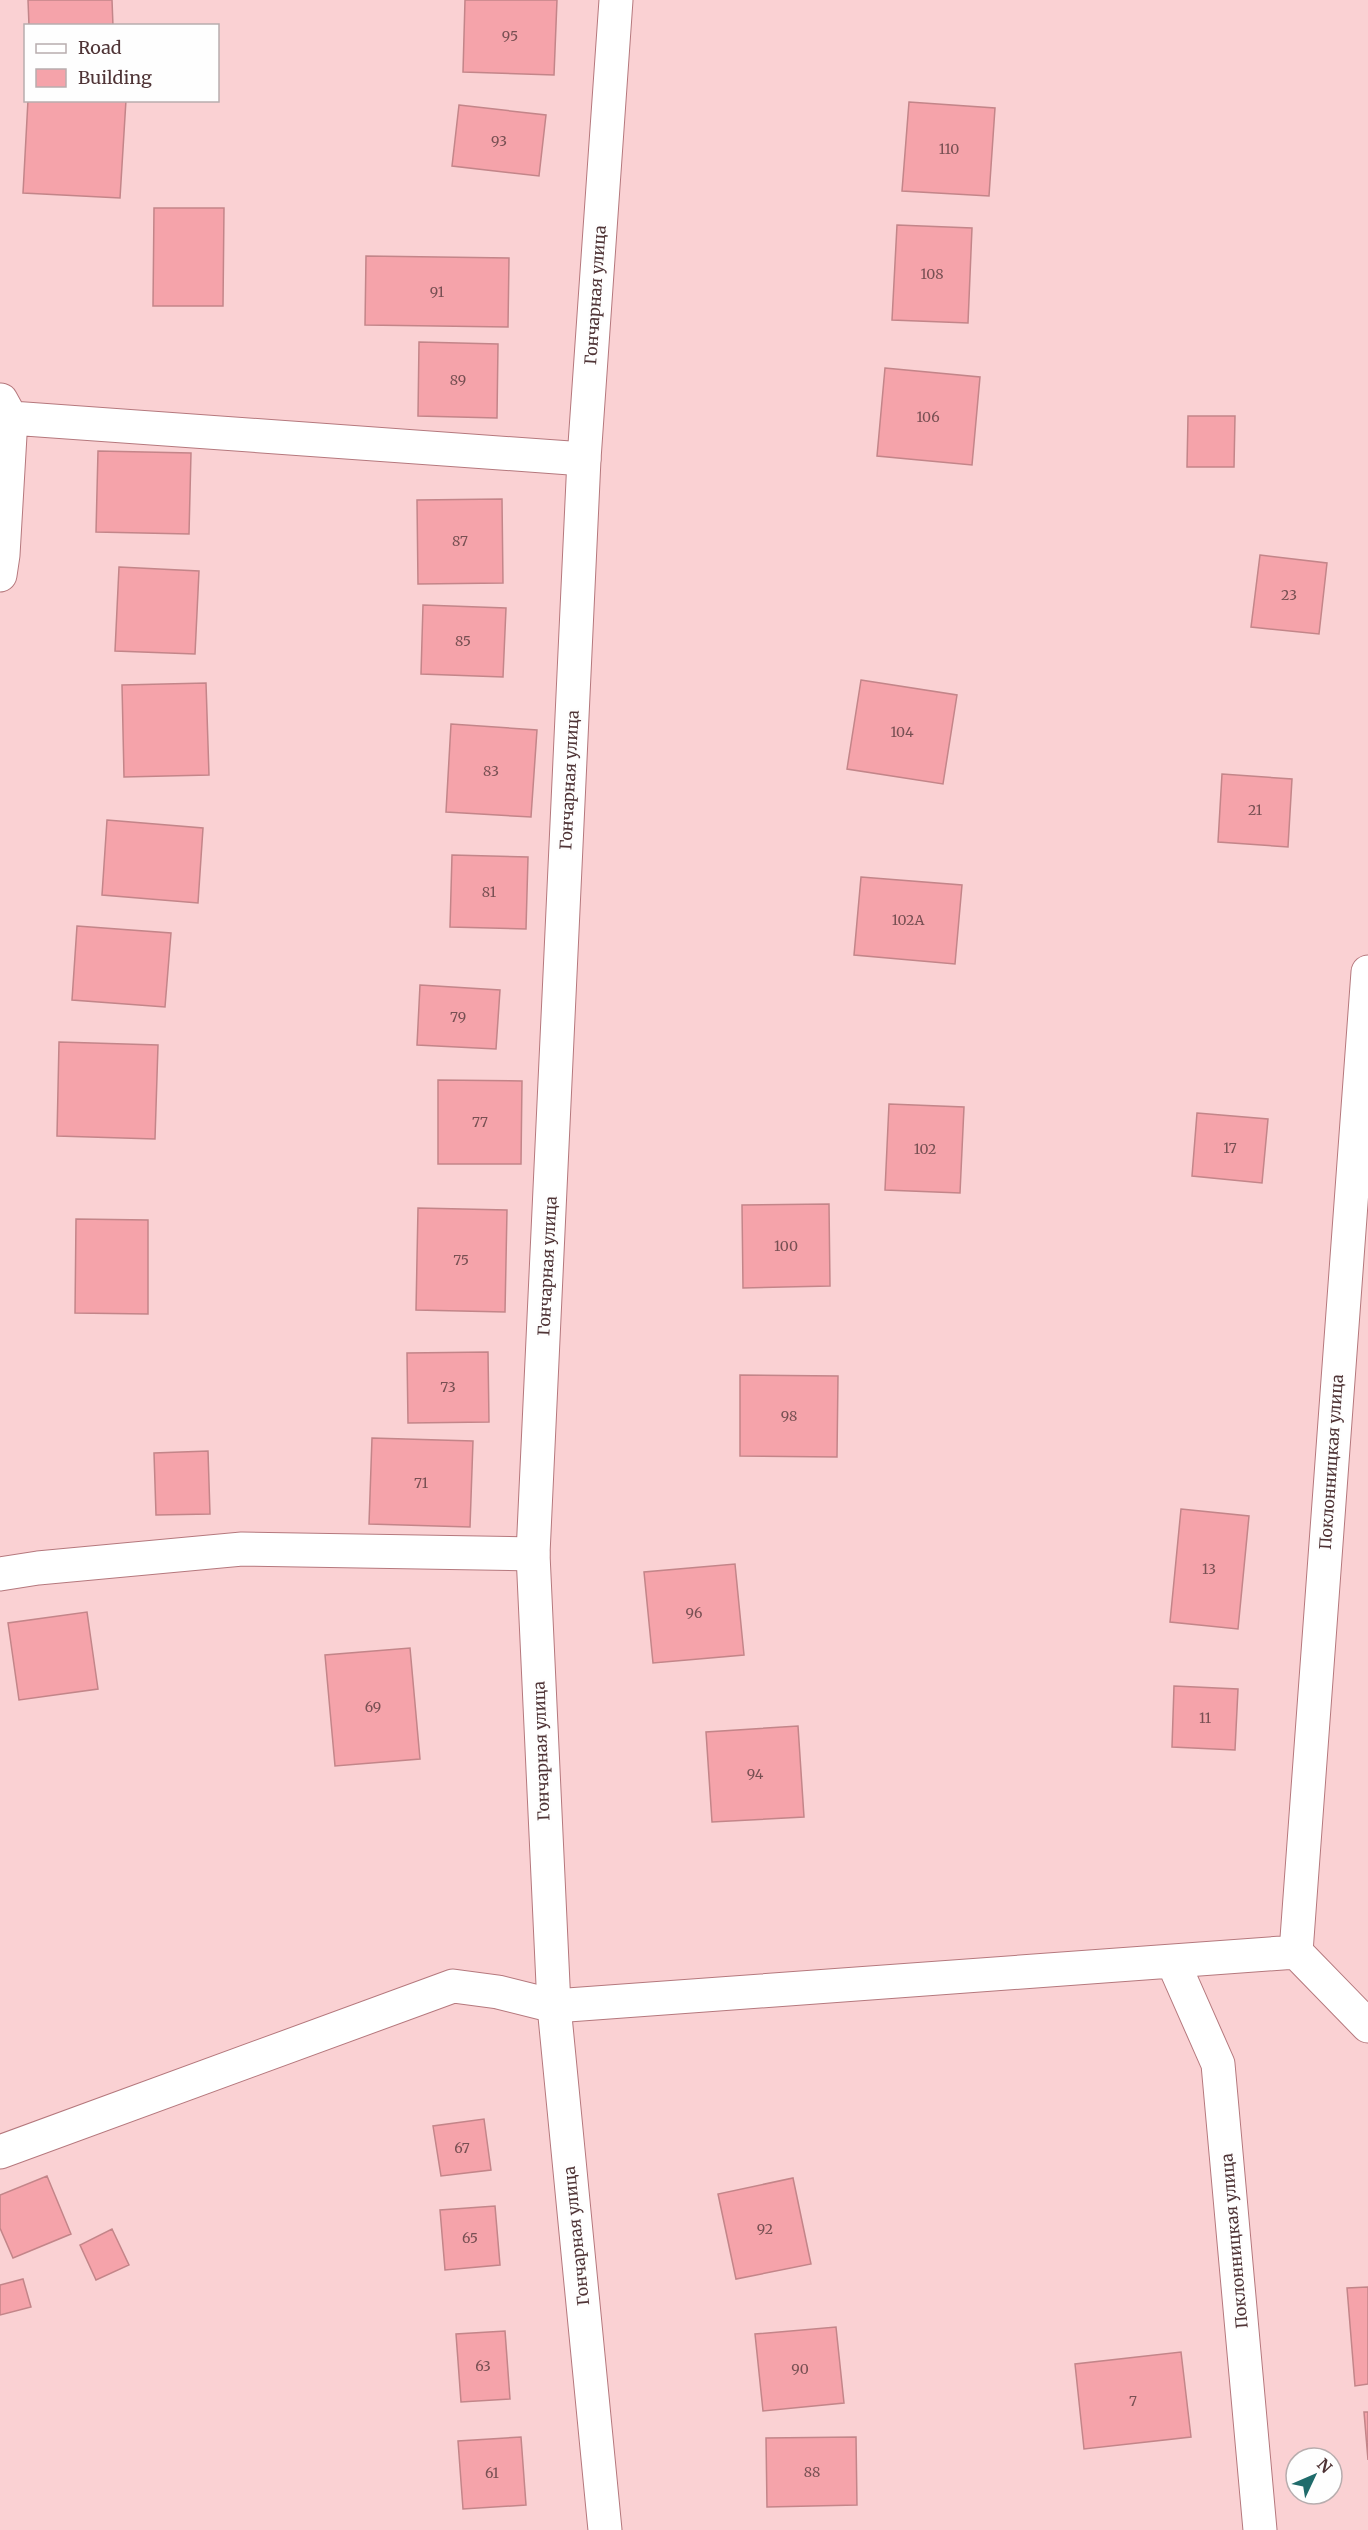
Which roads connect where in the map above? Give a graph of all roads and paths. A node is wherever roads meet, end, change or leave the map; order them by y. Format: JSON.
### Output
{"nodes":[{"id":1,"x":616,"y":0,"type":"edge"},
{"id":2,"x":6,"y":408,"type":"edge"},
{"id":3,"x":584,"y":459,"type":"junction"},
{"id":4,"x":0,"y":575,"type":"edge"},
{"id":5,"x":1368,"y":972,"type":"edge"},
{"id":6,"x":533,"y":1554,"type":"junction"},
{"id":7,"x":0,"y":1574,"type":"edge"},
{"id":8,"x":1296,"y":1952,"type":"junction"},
{"id":9,"x":1173,"y":1962,"type":"junction"},
{"id":10,"x":554,"y":2006,"type":"junction"},
{"id":11,"x":1368,"y":2026,"type":"edge"},
{"id":12,"x":0,"y":2152,"type":"edge"},
{"id":13,"x":605,"y":2530,"type":"edge"},
{"id":14,"x":1260,"y":2530,"type":"edge"}],
"edges":[{"from":1,"to":3,"type":"street","name":"Гончарная улица"},
{"from":2,"to":3,"type":"street"},
{"from":2,"to":4,"type":"street"},
{"from":3,"to":6,"type":"street","name":"Гончарная улица"},
{"from":5,"to":8,"type":"street","name":"Поклонницкая улица"},
{"from":6,"to":7,"type":"street"},
{"from":6,"to":10,"type":"street","name":"Гончарная улица"},
{"from":8,"to":9,"type":"street"},
{"from":8,"to":11,"type":"street"},
{"from":9,"to":10,"type":"street"},
{"from":9,"to":14,"type":"street","name":"Поклонницкая улица"},
{"from":10,"to":12,"type":"street"},
{"from":10,"to":13,"type":"street","name":"Гончарная улица"}]}
